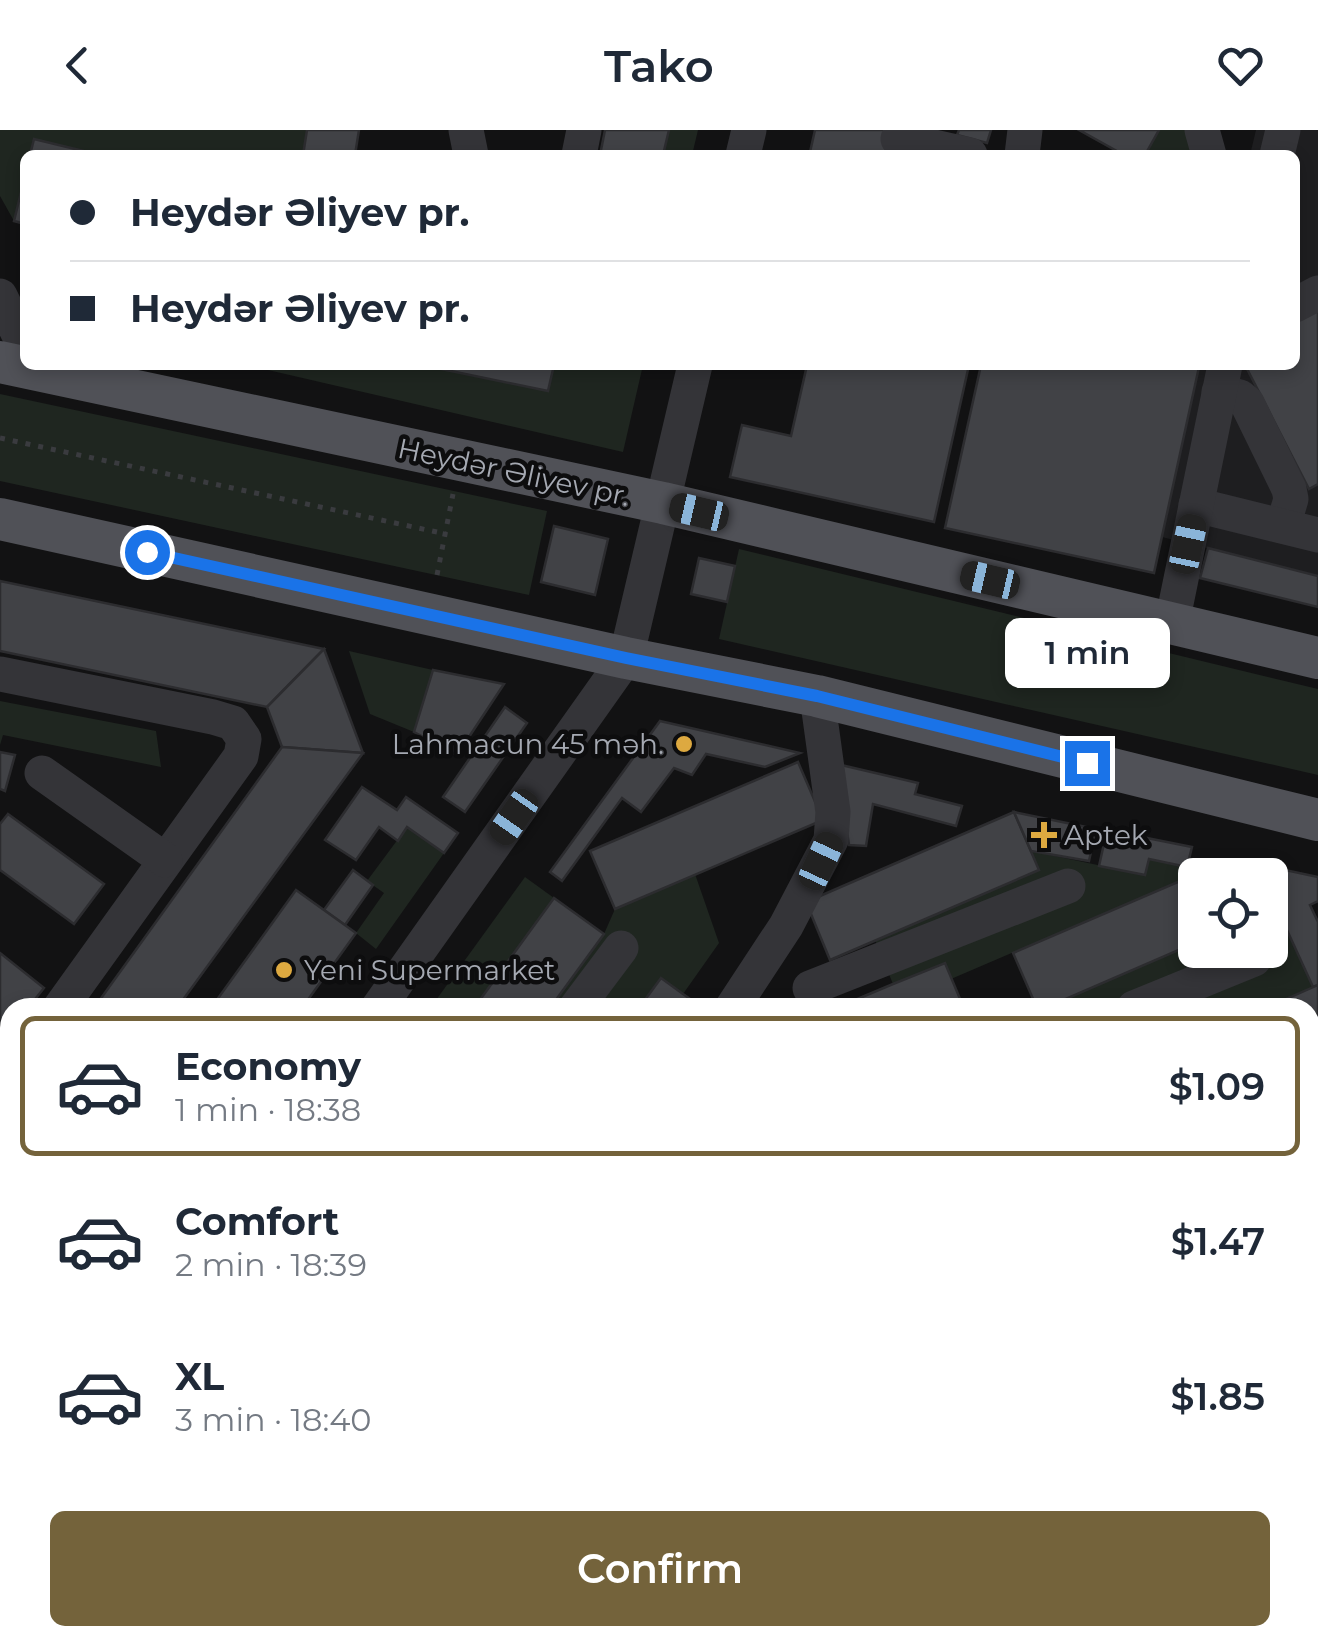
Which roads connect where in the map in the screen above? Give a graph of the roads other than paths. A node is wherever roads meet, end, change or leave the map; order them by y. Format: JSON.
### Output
{"nodes":[{"id":1,"x":897,"y":141,"type":"edge"},
{"id":2,"x":944,"y":150,"type":"edge"},
{"id":3,"x":1,"y":300,"type":"edge"},
{"id":4,"x":20,"y":350,"type":"edge"},
{"id":5,"x":64,"y":370,"type":"edge"},
{"id":6,"x":694,"y":370,"type":"edge"},
{"id":7,"x":1222,"y":379,"type":"edge"},
{"id":8,"x":662,"y":503,"type":"junction"},
{"id":9,"x":1196,"y":504,"type":"junction"},
{"id":10,"x":0,"y":520,"type":"edge"},
{"id":11,"x":1282,"y":526,"type":"junction"},
{"id":12,"x":1318,"y":535,"type":"edge"},
{"id":13,"x":1172,"y":623,"type":"junction"},
{"id":14,"x":626,"y":658,"type":"junction"},
{"id":15,"x":1318,"y":658,"type":"edge"},
{"id":16,"x":0,"y":674,"type":"edge"},
{"id":17,"x":817,"y":696,"type":"junction"},
{"id":18,"x":42,"y":773,"type":"dead end"},
{"id":19,"x":1318,"y":820,"type":"edge"},
{"id":20,"x":165,"y":860,"type":"junction"},
{"id":21,"x":1068,"y":886,"type":"dead end"},
{"id":22,"x":786,"y":926,"type":"junction"},
{"id":23,"x":621,"y":948,"type":"dead end"},
{"id":24,"x":1242,"y":968,"type":"edge"},
{"id":25,"x":1210,"y":993,"type":"edge"},
{"id":26,"x":67,"y":998,"type":"edge"},
{"id":27,"x":385,"y":998,"type":"edge"},
{"id":28,"x":584,"y":998,"type":"edge"},
{"id":29,"x":739,"y":998,"type":"edge"},
{"id":30,"x":814,"y":998,"type":"edge"},
{"id":31,"x":1185,"y":998,"type":"edge"}],
"edges":[{"from":1,"to":2,"type":"street"},
{"from":3,"to":4,"type":"street"},
{"from":5,"to":8,"type":"main road","name":"Heydər Əliyev pr."},
{"from":6,"to":8,"type":"street"},
{"from":7,"to":9,"type":"street"},
{"from":7,"to":11,"type":"street"},
{"from":8,"to":13,"type":"main road","name":"Heydər Əliyev pr."},
{"from":8,"to":14,"type":"street"},
{"from":9,"to":11,"type":"street"},
{"from":9,"to":13,"type":"street"},
{"from":10,"to":14,"type":"main road"},
{"from":11,"to":12,"type":"street"},
{"from":13,"to":15,"type":"main road","name":"Heydər Əliyev pr."},
{"from":14,"to":17,"type":"main road"},
{"from":14,"to":27,"type":"street"},
{"from":16,"to":20,"type":"street"},
{"from":17,"to":19,"type":"main road"},
{"from":17,"to":22,"type":"street"},
{"from":18,"to":20,"type":"street"},
{"from":20,"to":26,"type":"street"},
{"from":21,"to":30,"type":"street"},
{"from":22,"to":29,"type":"street"},
{"from":22,"to":30,"type":"street"},
{"from":23,"to":28,"type":"street"},
{"from":24,"to":25,"type":"street"},
{"from":25,"to":31,"type":"street"}]}
